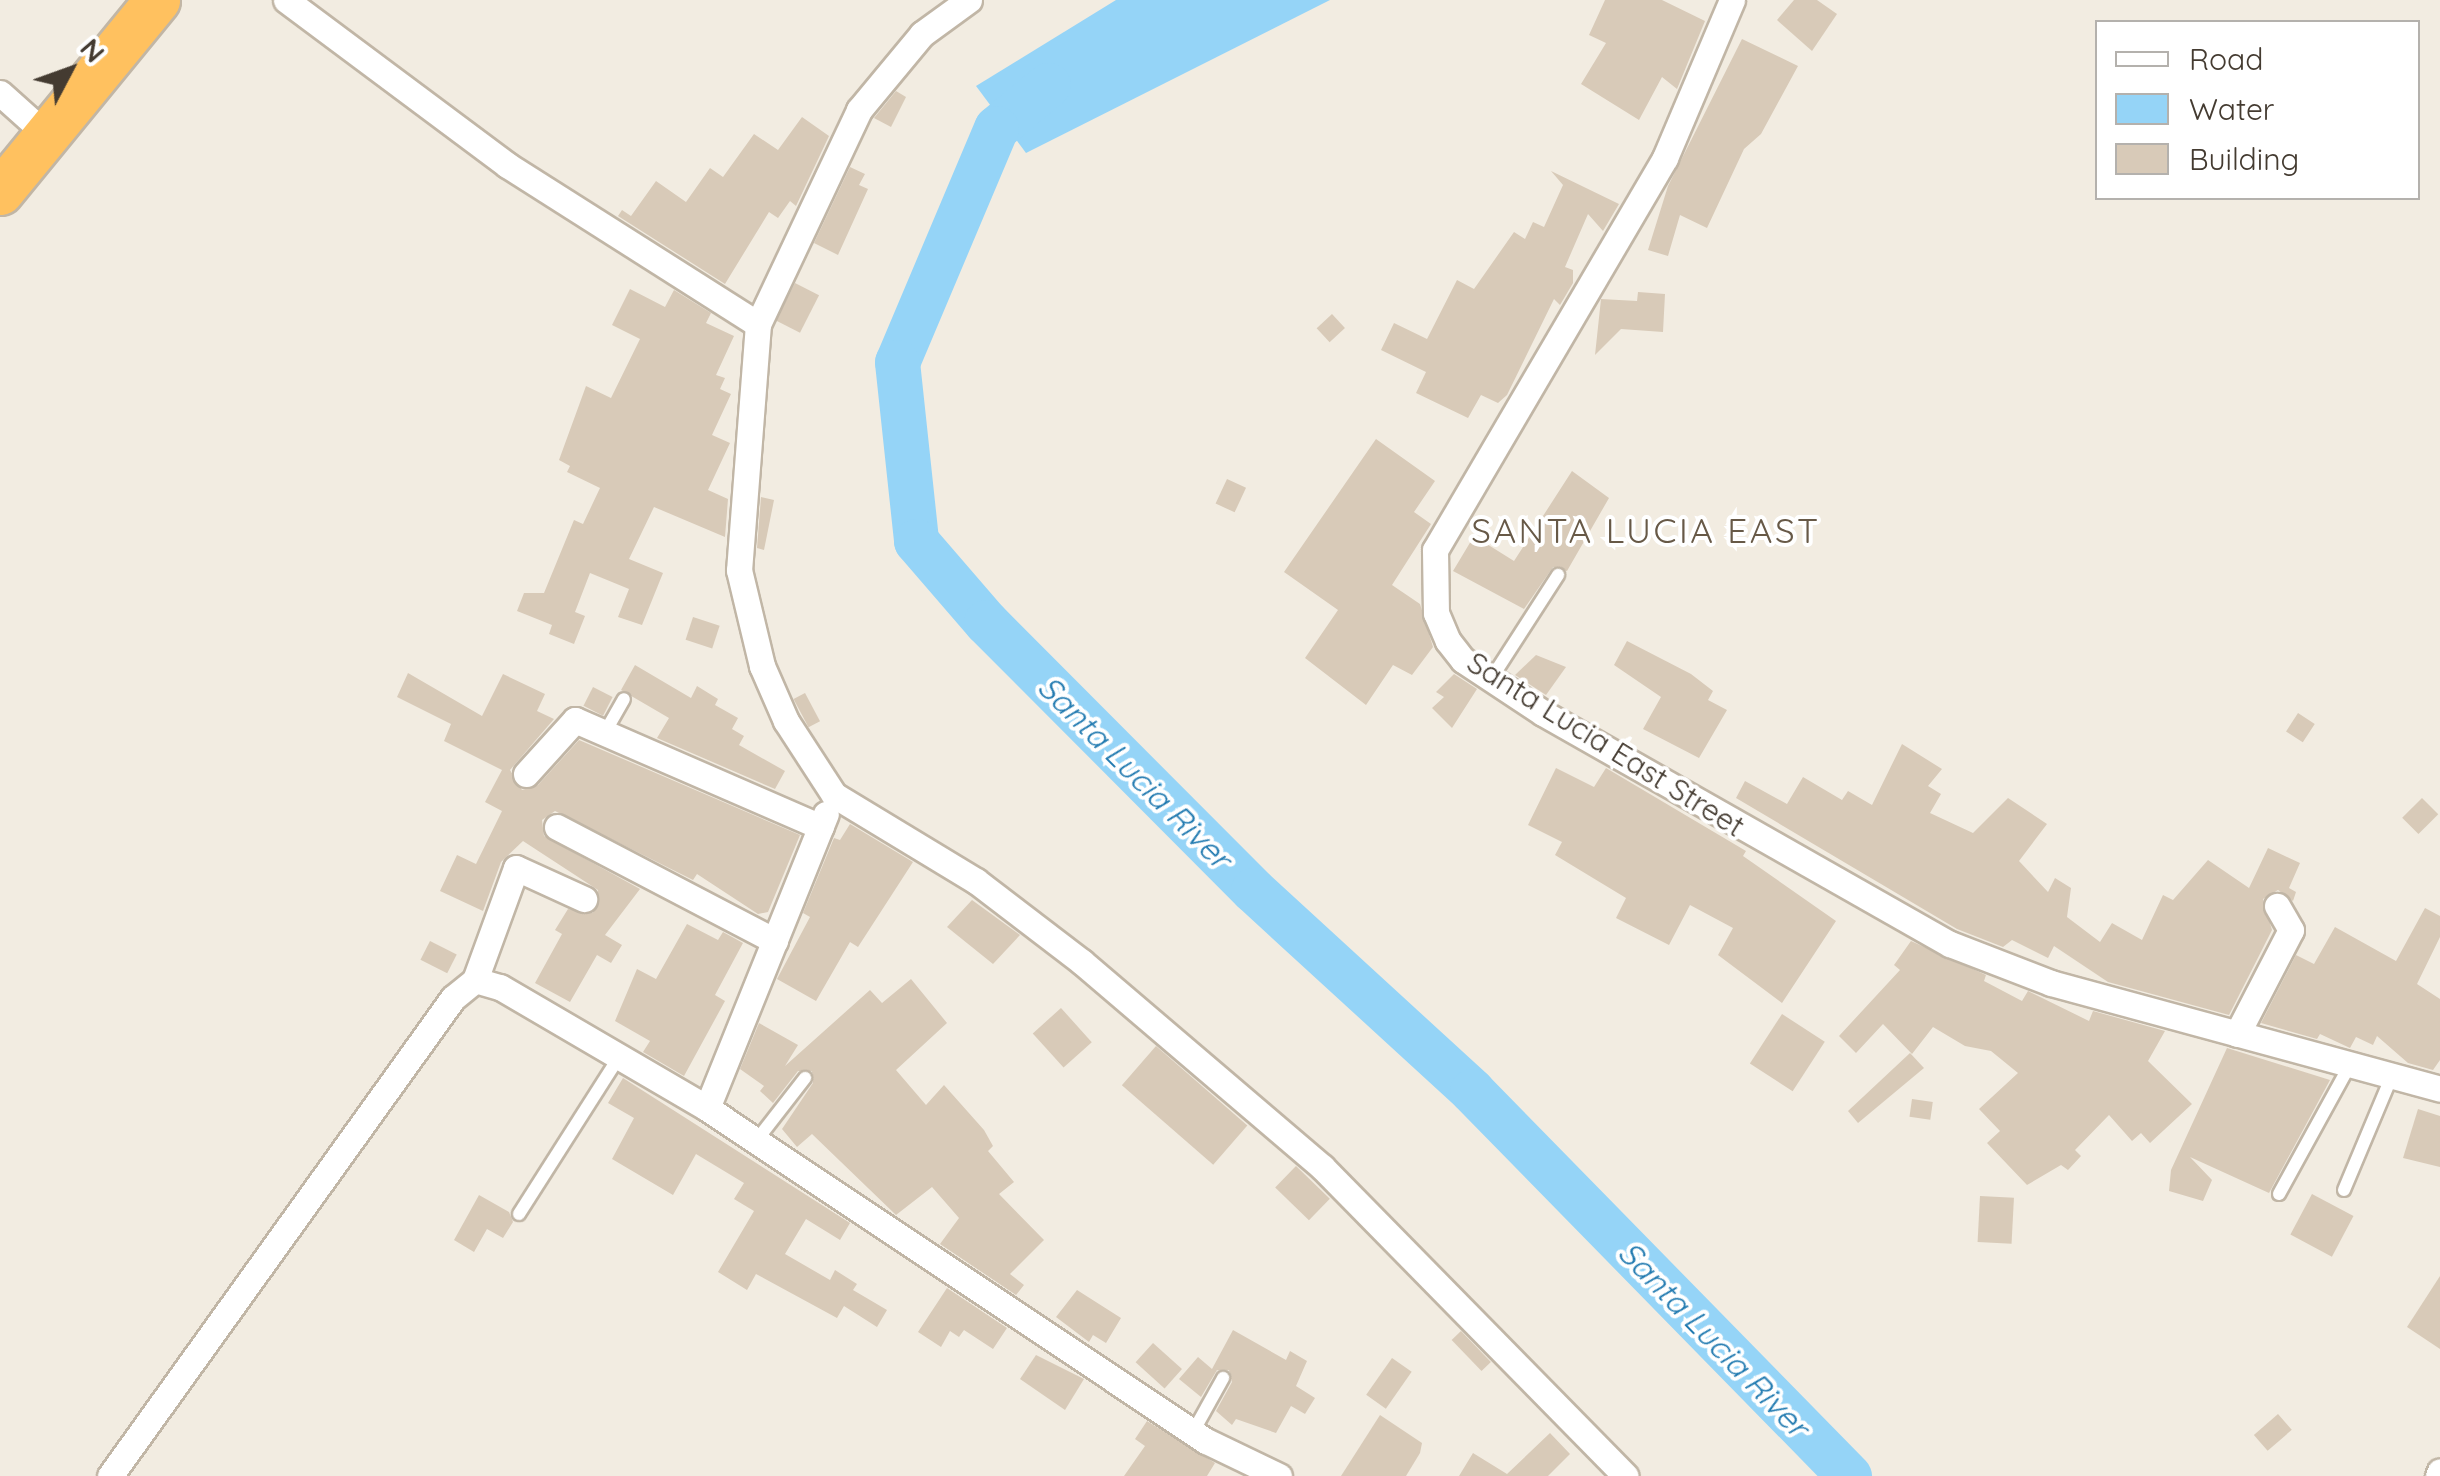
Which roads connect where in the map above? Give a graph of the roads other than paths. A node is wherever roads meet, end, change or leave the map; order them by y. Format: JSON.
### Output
{"nodes":[{"id":1,"x":157,"y":0,"type":"edge"},
{"id":2,"x":286,"y":0,"type":"edge"},
{"id":3,"x":969,"y":0,"type":"edge"},
{"id":4,"x":1732,"y":0,"type":"edge"},
{"id":5,"x":0,"y":93,"type":"edge"},
{"id":6,"x":47,"y":135,"type":"junction"},
{"id":7,"x":0,"y":192,"type":"edge"},
{"id":8,"x":758,"y":324,"type":"junction"},
{"id":9,"x":1558,"y":576,"type":"dead end"},
{"id":10,"x":1491,"y":678,"type":"junction"},
{"id":11,"x":624,"y":699,"type":"dead end"},
{"id":12,"x":604,"y":734,"type":"junction"},
{"id":13,"x":526,"y":774,"type":"dead end"},
{"id":14,"x":834,"y":795,"type":"junction"},
{"id":15,"x":821,"y":826,"type":"junction"},
{"id":16,"x":557,"y":827,"type":"dead end"},
{"id":17,"x":584,"y":899,"type":"dead end"},
{"id":18,"x":2278,"y":906,"type":"dead end"},
{"id":19,"x":775,"y":941,"type":"junction"},
{"id":20,"x":475,"y":980,"type":"junction"},
{"id":21,"x":2237,"y":1034,"type":"junction"},
{"id":22,"x":619,"y":1057,"type":"junction"},
{"id":23,"x":2350,"y":1065,"type":"junction"},
{"id":24,"x":2392,"y":1076,"type":"junction"},
{"id":25,"x":805,"y":1078,"type":"dead end"},
{"id":26,"x":2438,"y":1084,"type":"edge"},
{"id":27,"x":707,"y":1108,"type":"junction"},
{"id":28,"x":756,"y":1141,"type":"junction"},
{"id":29,"x":2344,"y":1190,"type":"dead end"},
{"id":30,"x":2279,"y":1194,"type":"dead end"},
{"id":31,"x":519,"y":1214,"type":"dead end"},
{"id":32,"x":1224,"y":1378,"type":"dead end"},
{"id":33,"x":1193,"y":1432,"type":"junction"},
{"id":34,"x":110,"y":1476,"type":"edge"},
{"id":35,"x":1279,"y":1476,"type":"edge"},
{"id":36,"x":1626,"y":1476,"type":"edge"}],
"edges":[{"from":1,"to":6,"type":"highway"},
{"from":2,"to":8,"type":"street"},
{"from":3,"to":8,"type":"street"},
{"from":4,"to":10,"type":"street","name":"Santa Lucia East Street"},
{"from":5,"to":6,"type":"street"},
{"from":6,"to":7,"type":"highway"},
{"from":8,"to":14,"type":"street"},
{"from":9,"to":10,"type":"lane"},
{"from":10,"to":21,"type":"street","name":"Santa Lucia East Street"},
{"from":11,"to":12,"type":"lane"},
{"from":12,"to":13,"type":"street"},
{"from":12,"to":15,"type":"street"},
{"from":14,"to":15,"type":"street"},
{"from":14,"to":36,"type":"street"},
{"from":15,"to":19,"type":"street"},
{"from":16,"to":19,"type":"street"},
{"from":17,"to":20,"type":"street"},
{"from":18,"to":21,"type":"street"},
{"from":19,"to":27,"type":"street"},
{"from":20,"to":22,"type":"street"},
{"from":20,"to":34,"type":"street"},
{"from":21,"to":23,"type":"street","name":"Santa Lucia East Street"},
{"from":22,"to":27,"type":"street"},
{"from":22,"to":31,"type":"lane"},
{"from":23,"to":24,"type":"street","name":"Santa Lucia East Street"},
{"from":23,"to":30,"type":"lane"},
{"from":24,"to":26,"type":"street","name":"Santa Lucia East Street"},
{"from":24,"to":29,"type":"lane"},
{"from":25,"to":28,"type":"lane"},
{"from":27,"to":28,"type":"street"},
{"from":28,"to":33,"type":"street"},
{"from":32,"to":33,"type":"lane"},
{"from":33,"to":35,"type":"street"}]}
